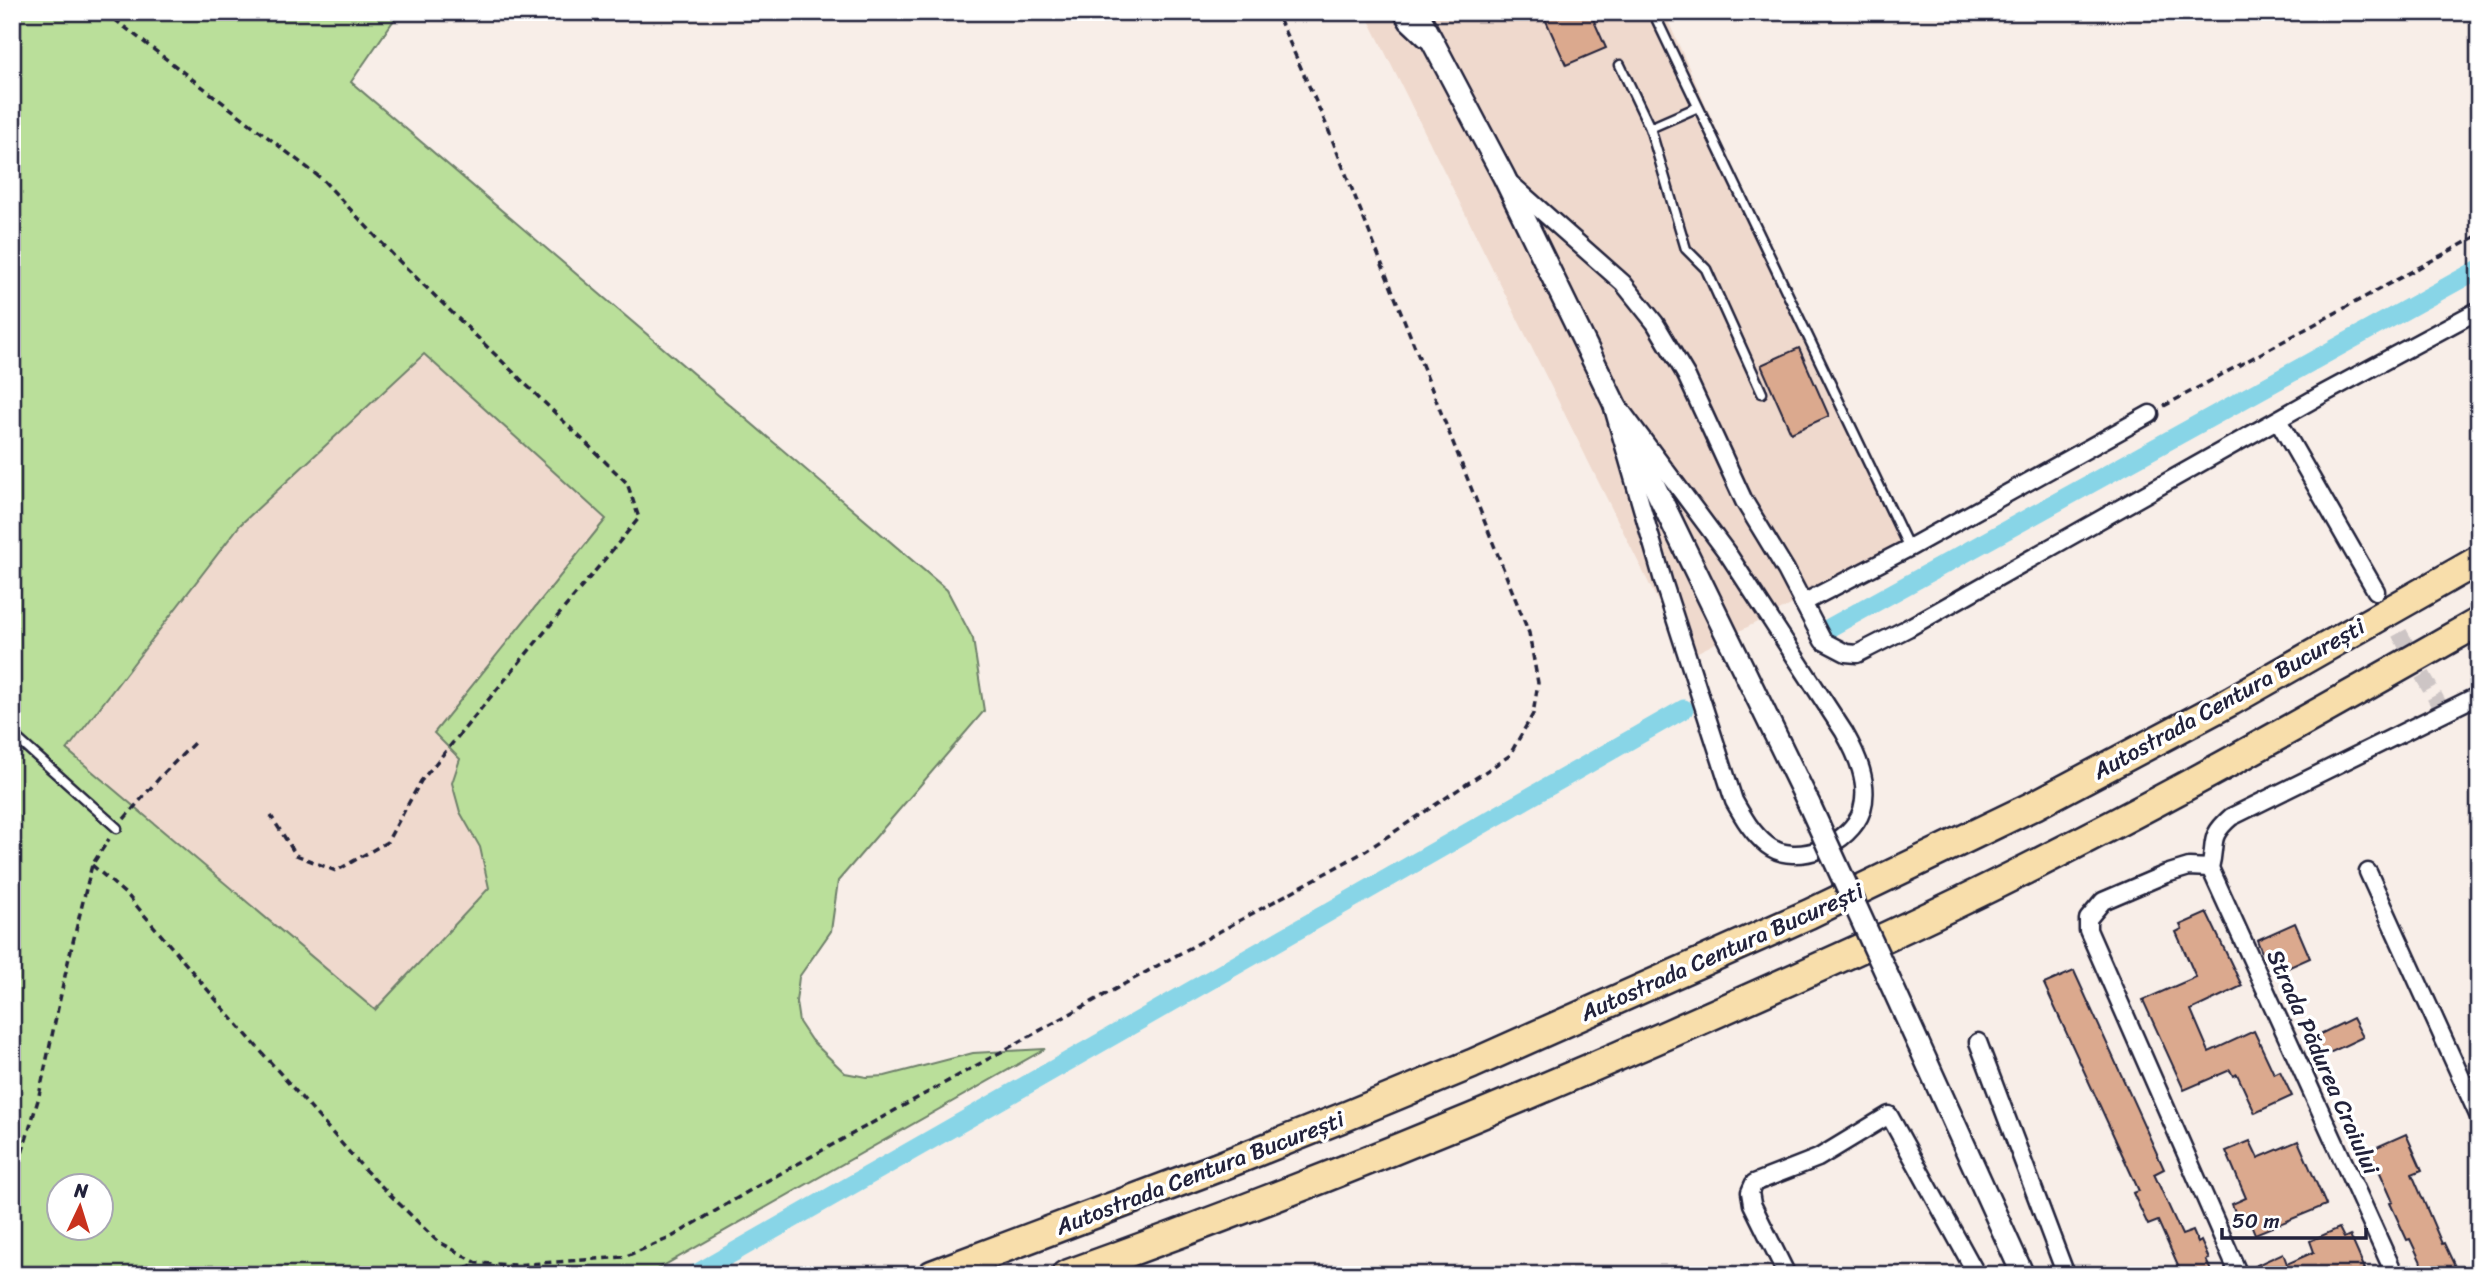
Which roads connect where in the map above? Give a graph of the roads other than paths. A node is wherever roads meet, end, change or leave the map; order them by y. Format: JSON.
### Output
{"nodes":[{"id":1,"x":1402,"y":12,"type":"edge"},
{"id":2,"x":1417,"y":12,"type":"edge"},
{"id":3,"x":1428,"y":12,"type":"edge"},
{"id":4,"x":1653,"y":12,"type":"edge"},
{"id":5,"x":1432,"y":44,"type":"junction"},
{"id":6,"x":1620,"y":65,"type":"dead end"},
{"id":7,"x":1698,"y":107,"type":"junction"},
{"id":8,"x":1650,"y":128,"type":"junction"},
{"id":9,"x":1503,"y":177,"type":"junction"},
{"id":10,"x":2479,"y":310,"type":"edge"},
{"id":11,"x":1762,"y":393,"type":"dead end"},
{"id":12,"x":1609,"y":394,"type":"junction"},
{"id":13,"x":2150,"y":414,"type":"road end"},
{"id":14,"x":2278,"y":420,"type":"junction"},
{"id":15,"x":1909,"y":548,"type":"junction"},
{"id":16,"x":2479,"y":560,"type":"edge"},
{"id":17,"x":2375,"y":591,"type":"tunnel mouth"},
{"id":18,"x":1803,"y":603,"type":"junction"},
{"id":19,"x":2479,"y":622,"type":"edge"},
{"id":20,"x":2479,"y":695,"type":"edge"},
{"id":21,"x":12,"y":734,"type":"edge"},
{"id":22,"x":117,"y":828,"type":"road end"},
{"id":23,"x":2210,"y":868,"type":"junction"},
{"id":24,"x":2368,"y":872,"type":"dead end"},
{"id":25,"x":1978,"y":1042,"type":"dead end"},
{"id":26,"x":2479,"y":1116,"type":"edge"},
{"id":27,"x":932,"y":1275,"type":"edge"},
{"id":28,"x":1066,"y":1275,"type":"edge"},
{"id":29,"x":1787,"y":1275,"type":"edge"},
{"id":30,"x":1977,"y":1275,"type":"edge"},
{"id":31,"x":2023,"y":1275,"type":"edge"},
{"id":32,"x":2066,"y":1275,"type":"edge"},
{"id":33,"x":2239,"y":1275,"type":"edge"},
{"id":34,"x":2395,"y":1275,"type":"edge"}],
"edges":[{"from":1,"to":5,"type":"street"},
{"from":2,"to":5,"type":"main road"},
{"from":3,"to":5,"type":"street"},
{"from":4,"to":7,"type":"lane"},
{"from":5,"to":9,"type":"main road"},
{"from":6,"to":8,"type":"lane"},
{"from":7,"to":8,"type":"lane"},
{"from":7,"to":15,"type":"lane"},
{"from":8,"to":11,"type":"lane"},
{"from":9,"to":12,"type":"main road"},
{"from":9,"to":18,"type":"street"},
{"from":10,"to":14,"type":"street"},
{"from":12,"to":12,"type":"street"},
{"from":12,"to":31,"type":"main road","bridge":true},
{"from":13,"to":15,"type":"street"},
{"from":14,"to":17,"type":"street"},
{"from":14,"to":18,"type":"street"},
{"from":15,"to":18,"type":"street"},
{"from":16,"to":27,"type":"highway","name":"Autostrada Centura București"},
{"from":19,"to":28,"type":"highway","name":"Autostrada Centura București"},
{"from":20,"to":23,"type":"street"},
{"from":21,"to":22,"type":"lane"},
{"from":23,"to":33,"type":"street"},
{"from":23,"to":34,"type":"street","name":"Strada Pădurea Craiului"},
{"from":24,"to":26,"type":"street"},
{"from":25,"to":32,"type":"street"},
{"from":29,"to":30,"type":"street"}]}
